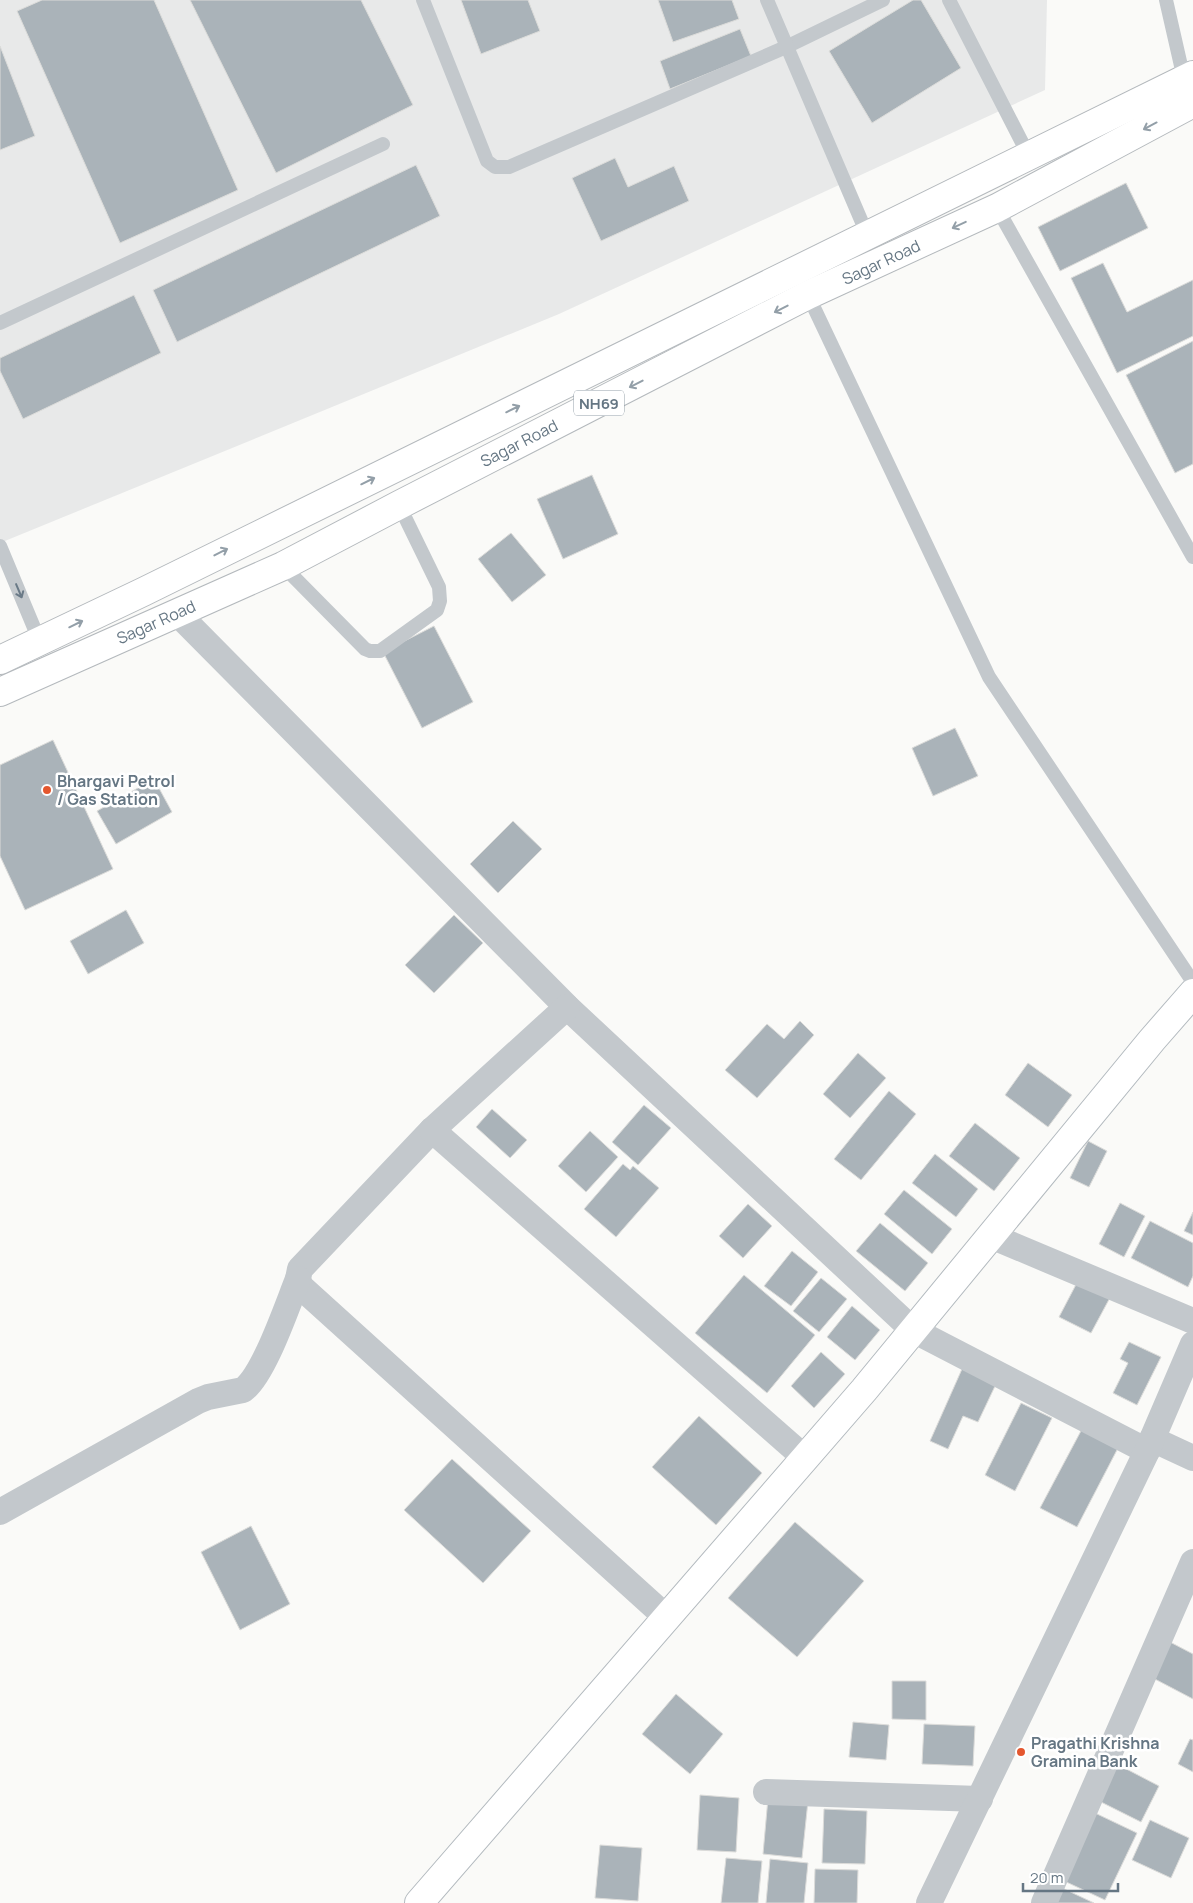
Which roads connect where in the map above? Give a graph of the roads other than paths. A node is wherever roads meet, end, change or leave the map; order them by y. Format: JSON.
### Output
{"nodes":[{"id":1,"x":423,"y":0,"type":"edge"},
{"id":2,"x":767,"y":0,"type":"edge"},
{"id":3,"x":883,"y":0,"type":"edge"},
{"id":4,"x":949,"y":0,"type":"edge"},
{"id":5,"x":1166,"y":0,"type":"edge"},
{"id":6,"x":786,"y":47,"type":"junction"},
{"id":7,"x":1190,"y":86,"type":"edge"},
{"id":8,"x":383,"y":144,"type":"dead end"},
{"id":9,"x":1029,"y":156,"type":"junction"},
{"id":10,"x":996,"y":208,"type":"junction"},
{"id":11,"x":867,"y":234,"type":"junction"},
{"id":12,"x":808,"y":296,"type":"junction"},
{"id":13,"x":0,"y":323,"type":"edge"},
{"id":14,"x":398,"y":505,"type":"junction"},
{"id":15,"x":0,"y":546,"type":"edge"},
{"id":16,"x":1193,"y":557,"type":"edge"},
{"id":17,"x":283,"y":566,"type":"junction"},
{"id":18,"x":177,"y":613,"type":"junction"},
{"id":19,"x":40,"y":642,"type":"junction"},
{"id":20,"x":7,"y":657,"type":"edge"},
{"id":21,"x":25,"y":680,"type":"junction"},
{"id":22,"x":0,"y":692,"type":"edge"},
{"id":23,"x":1193,"y":982,"type":"edge"},
{"id":24,"x":1193,"y":993,"type":"edge"},
{"id":25,"x":567,"y":1007,"type":"junction"},
{"id":26,"x":432,"y":1130,"type":"junction"},
{"id":27,"x":991,"y":1236,"type":"junction"},
{"id":28,"x":298,"y":1280,"type":"junction"},
{"id":29,"x":1193,"y":1321,"type":"edge"},
{"id":30,"x":913,"y":1330,"type":"junction"},
{"id":31,"x":1193,"y":1344,"type":"edge"},
{"id":32,"x":1166,"y":1449,"type":"edge"},
{"id":33,"x":805,"y":1458,"type":"junction"},
{"id":34,"x":0,"y":1512,"type":"edge"},
{"id":35,"x":1193,"y":1562,"type":"edge"},
{"id":36,"x":666,"y":1617,"type":"junction"},
{"id":37,"x":766,"y":1792,"type":"dead end"},
{"id":38,"x":980,"y":1799,"type":"junction"},
{"id":39,"x":419,"y":1903,"type":"edge"},
{"id":40,"x":929,"y":1903,"type":"edge"},
{"id":41,"x":1044,"y":1903,"type":"edge"}],
"edges":[{"from":1,"to":6,"type":"lane"},
{"from":2,"to":6,"type":"lane"},
{"from":3,"to":6,"type":"lane"},
{"from":4,"to":9,"type":"lane"},
{"from":5,"to":7,"type":"lane"},
{"from":6,"to":11,"type":"lane"},
{"from":7,"to":9,"type":"main road","name":"Sagar Road","number":"NH69"},
{"from":7,"to":10,"type":"main road","name":"Sagar Road","number":"NH69","one_way":true},
{"from":8,"to":13,"type":"lane"},
{"from":9,"to":11,"type":"main road","name":"Sagar Road","number":"NH69"},
{"from":10,"to":12,"type":"main road","name":"Sagar Road","number":"NH69","one_way":true},
{"from":10,"to":16,"type":"lane"},
{"from":19,"to":11,"type":"main road","name":"Sagar Road","number":"NH69","one_way":true},
{"from":12,"to":14,"type":"main road","name":"Sagar Road","number":"NH69","one_way":true},
{"from":12,"to":23,"type":"lane"},
{"from":14,"to":17,"type":"main road","name":"Sagar Road","number":"NH69"},
{"from":14,"to":17,"type":"lane"},
{"from":15,"to":19,"type":"lane","one_way":true},
{"from":17,"to":18,"type":"main road","name":"Sagar Road","number":"NH69"},
{"from":18,"to":21,"type":"main road","name":"Sagar Road","number":"NH69"},
{"from":18,"to":25,"type":"street"},
{"from":19,"to":20,"type":"main road","name":"Sagar Road","number":"NH69"},
{"from":20,"to":21,"type":"street"},
{"from":21,"to":22,"type":"main road","name":"Sagar Road","number":"NH69"},
{"from":24,"to":27,"type":"main road"},
{"from":25,"to":26,"type":"street"},
{"from":25,"to":30,"type":"street"},
{"from":26,"to":28,"type":"street"},
{"from":26,"to":33,"type":"street"},
{"from":27,"to":29,"type":"street"},
{"from":27,"to":30,"type":"main road"},
{"from":28,"to":34,"type":"street"},
{"from":28,"to":36,"type":"street"},
{"from":30,"to":32,"type":"street"},
{"from":30,"to":33,"type":"main road"},
{"from":31,"to":32,"type":"street"},
{"from":32,"to":38,"type":"street"},
{"from":33,"to":36,"type":"main road"},
{"from":35,"to":41,"type":"street"},
{"from":36,"to":39,"type":"main road"},
{"from":37,"to":38,"type":"street"},
{"from":38,"to":40,"type":"street"}]}
